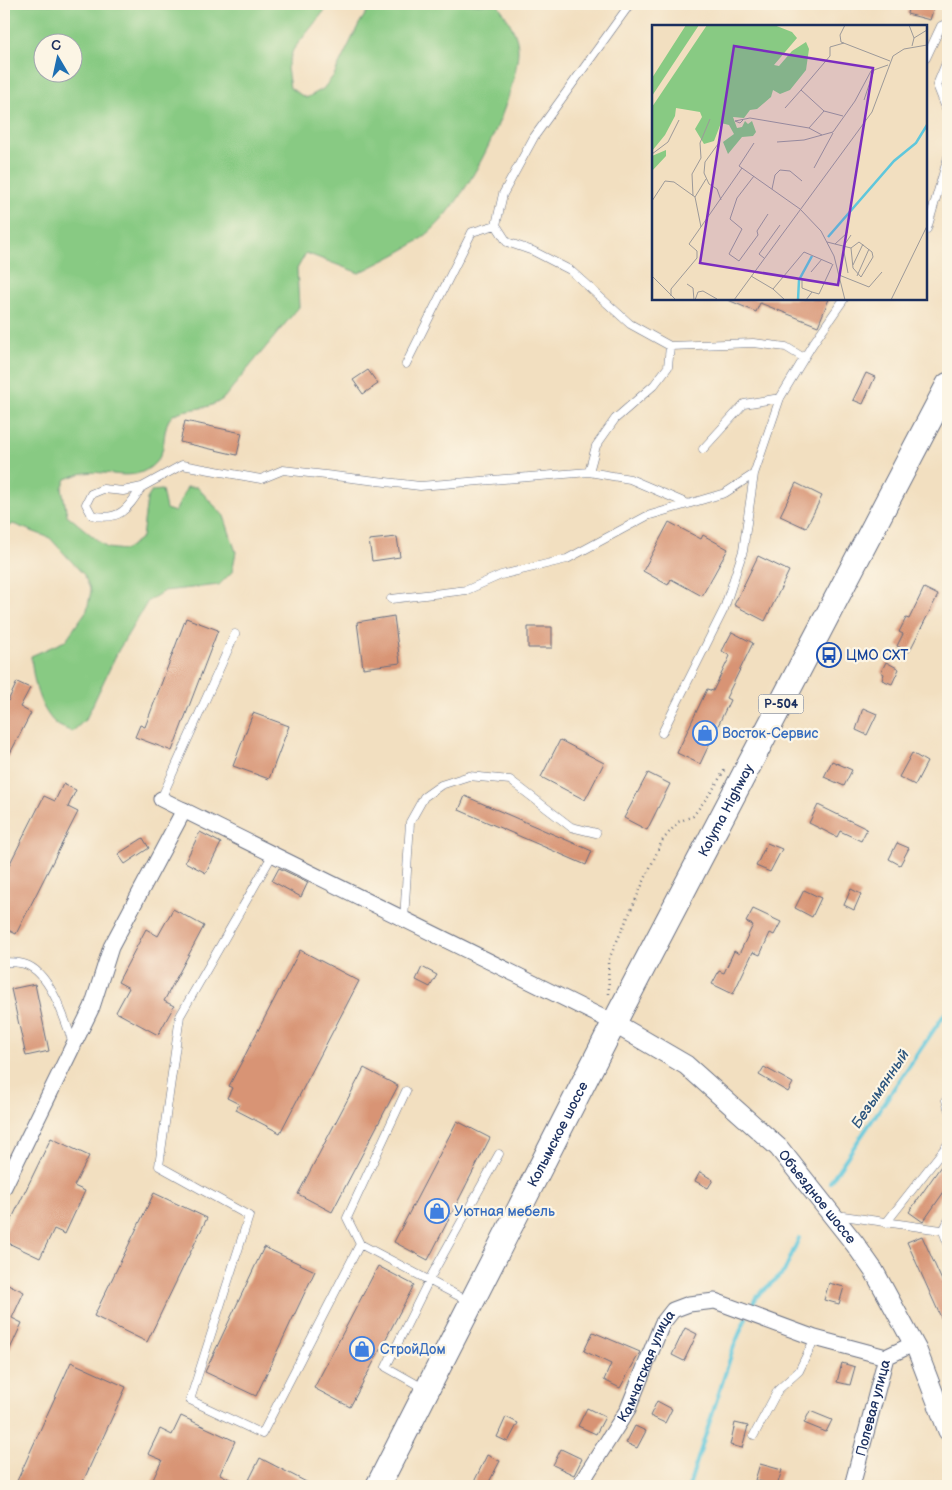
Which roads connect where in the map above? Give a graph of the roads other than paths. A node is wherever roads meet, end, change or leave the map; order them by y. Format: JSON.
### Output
{"nodes":[{"id":1,"x":630,"y":4,"type":"edge"},
{"id":2,"x":948,"y":23,"type":"edge"},
{"id":3,"x":927,"y":56,"type":"edge"},
{"id":4,"x":948,"y":58,"type":"edge"},
{"id":5,"x":948,"y":113,"type":"edge"},
{"id":6,"x":948,"y":158,"type":"edge"},
{"id":7,"x":496,"y":225,"type":"junction"},
{"id":8,"x":927,"y":229,"type":"edge"},
{"id":9,"x":843,"y":300,"type":"edge"},
{"id":10,"x":670,"y":346,"type":"junction"},
{"id":11,"x":804,"y":358,"type":"junction"},
{"id":12,"x":406,"y":364,"type":"dead end"},
{"id":13,"x":948,"y":385,"type":"edge"},
{"id":14,"x":780,"y":398,"type":"junction"},
{"id":15,"x":703,"y":449,"type":"dead end"},
{"id":16,"x":588,"y":472,"type":"junction"},
{"id":17,"x":754,"y":474,"type":"junction"},
{"id":18,"x":142,"y":487,"type":"junction"},
{"id":19,"x":688,"y":504,"type":"junction"},
{"id":20,"x":391,"y":599,"type":"dead end"},
{"id":21,"x":235,"y":634,"type":"dead end"},
{"id":22,"x":662,"y":733,"type":"dead end"},
{"id":23,"x":161,"y":799,"type":"joint"},
{"id":24,"x":184,"y":810,"type":"junction"},
{"id":25,"x":596,"y":833,"type":"dead end"},
{"id":26,"x":273,"y":854,"type":"junction"},
{"id":27,"x":404,"y":920,"type":"junction"},
{"id":28,"x":4,"y":962,"type":"edge"},
{"id":29,"x":614,"y":1023,"type":"junction"},
{"id":30,"x":74,"y":1045,"type":"junction"},
{"id":31,"x":406,"y":1091,"type":"dead end"},
{"id":32,"x":948,"y":1144,"type":"edge"},
{"id":33,"x":499,"y":1154,"type":"dead end"},
{"id":34,"x":4,"y":1187,"type":"edge"},
{"id":35,"x":832,"y":1215,"type":"junction"},
{"id":36,"x":948,"y":1221,"type":"edge"},
{"id":37,"x":886,"y":1223,"type":"junction"},
{"id":38,"x":946,"y":1231,"type":"edge"},
{"id":39,"x":360,"y":1244,"type":"junction"},
{"id":40,"x":948,"y":1244,"type":"edge"},
{"id":41,"x":429,"y":1280,"type":"junction"},
{"id":42,"x":472,"y":1303,"type":"junction"},
{"id":43,"x":815,"y":1338,"type":"junction"},
{"id":44,"x":913,"y":1344,"type":"junction"},
{"id":45,"x":886,"y":1357,"type":"junction"},
{"id":46,"x":427,"y":1390,"type":"junction"},
{"id":47,"x":947,"y":1424,"type":"edge"},
{"id":48,"x":754,"y":1435,"type":"dead end"},
{"id":49,"x":378,"y":1486,"type":"edge"},
{"id":50,"x":579,"y":1486,"type":"edge"},
{"id":51,"x":852,"y":1486,"type":"edge"}],
"edges":[{"from":1,"to":7,"type":"lane"},
{"from":2,"to":3,"type":"lane"},
{"from":4,"to":5,"type":"lane"},
{"from":6,"to":8,"type":"lane"},
{"from":7,"to":10,"type":"lane"},
{"from":7,"to":12,"type":"lane"},
{"from":9,"to":11,"type":"lane"},
{"from":10,"to":11,"type":"lane"},
{"from":10,"to":16,"type":"lane"},
{"from":11,"to":14,"type":"lane"},
{"from":13,"to":29,"type":"highway","name":"Kolyma Highway","number":"Р-504"},
{"from":14,"to":15,"type":"lane"},
{"from":14,"to":17,"type":"lane"},
{"from":16,"to":18,"type":"lane"},
{"from":16,"to":19,"type":"lane"},
{"from":17,"to":19,"type":"lane"},
{"from":17,"to":22,"type":"lane"},
{"from":18,"to":18,"type":"lane"},
{"from":19,"to":20,"type":"lane"},
{"from":21,"to":23,"type":"lane"},
{"from":23,"to":24,"type":"street"},
{"from":24,"to":26,"type":"street"},
{"from":24,"to":30,"type":"street"},
{"from":25,"to":27,"type":"lane"},
{"from":26,"to":27,"type":"street"},
{"from":26,"to":39,"type":"lane"},
{"from":27,"to":29,"type":"street"},
{"from":28,"to":30,"type":"lane"},
{"from":29,"to":35,"type":"street","name":"Объездное шоссе"},
{"from":29,"to":42,"type":"highway","name":"Колымское шоссе"},
{"from":30,"to":34,"type":"street"},
{"from":31,"to":39,"type":"lane"},
{"from":32,"to":37,"type":"lane"},
{"from":33,"to":41,"type":"lane"},
{"from":35,"to":37,"type":"lane"},
{"from":35,"to":44,"type":"street","name":"Объездное шоссе"},
{"from":36,"to":38,"type":"lane"},
{"from":37,"to":38,"type":"lane"},
{"from":38,"to":40,"type":"lane"},
{"from":39,"to":41,"type":"lane"},
{"from":41,"to":42,"type":"lane"},
{"from":41,"to":46,"type":"lane"},
{"from":42,"to":46,"type":"highway","name":"Колымское шоссе"},
{"from":43,"to":45,"type":"street","name":"Камчатская улица"},
{"from":43,"to":48,"type":"lane"},
{"from":43,"to":50,"type":"street","name":"Камчатская улица"},
{"from":44,"to":45,"type":"street","name":"Полевая улица"},
{"from":44,"to":47,"type":"street","name":"Объездное шоссе"},
{"from":45,"to":51,"type":"street","name":"Полевая улица"},
{"from":46,"to":49,"type":"highway","name":"Колымское шоссе"}]}
